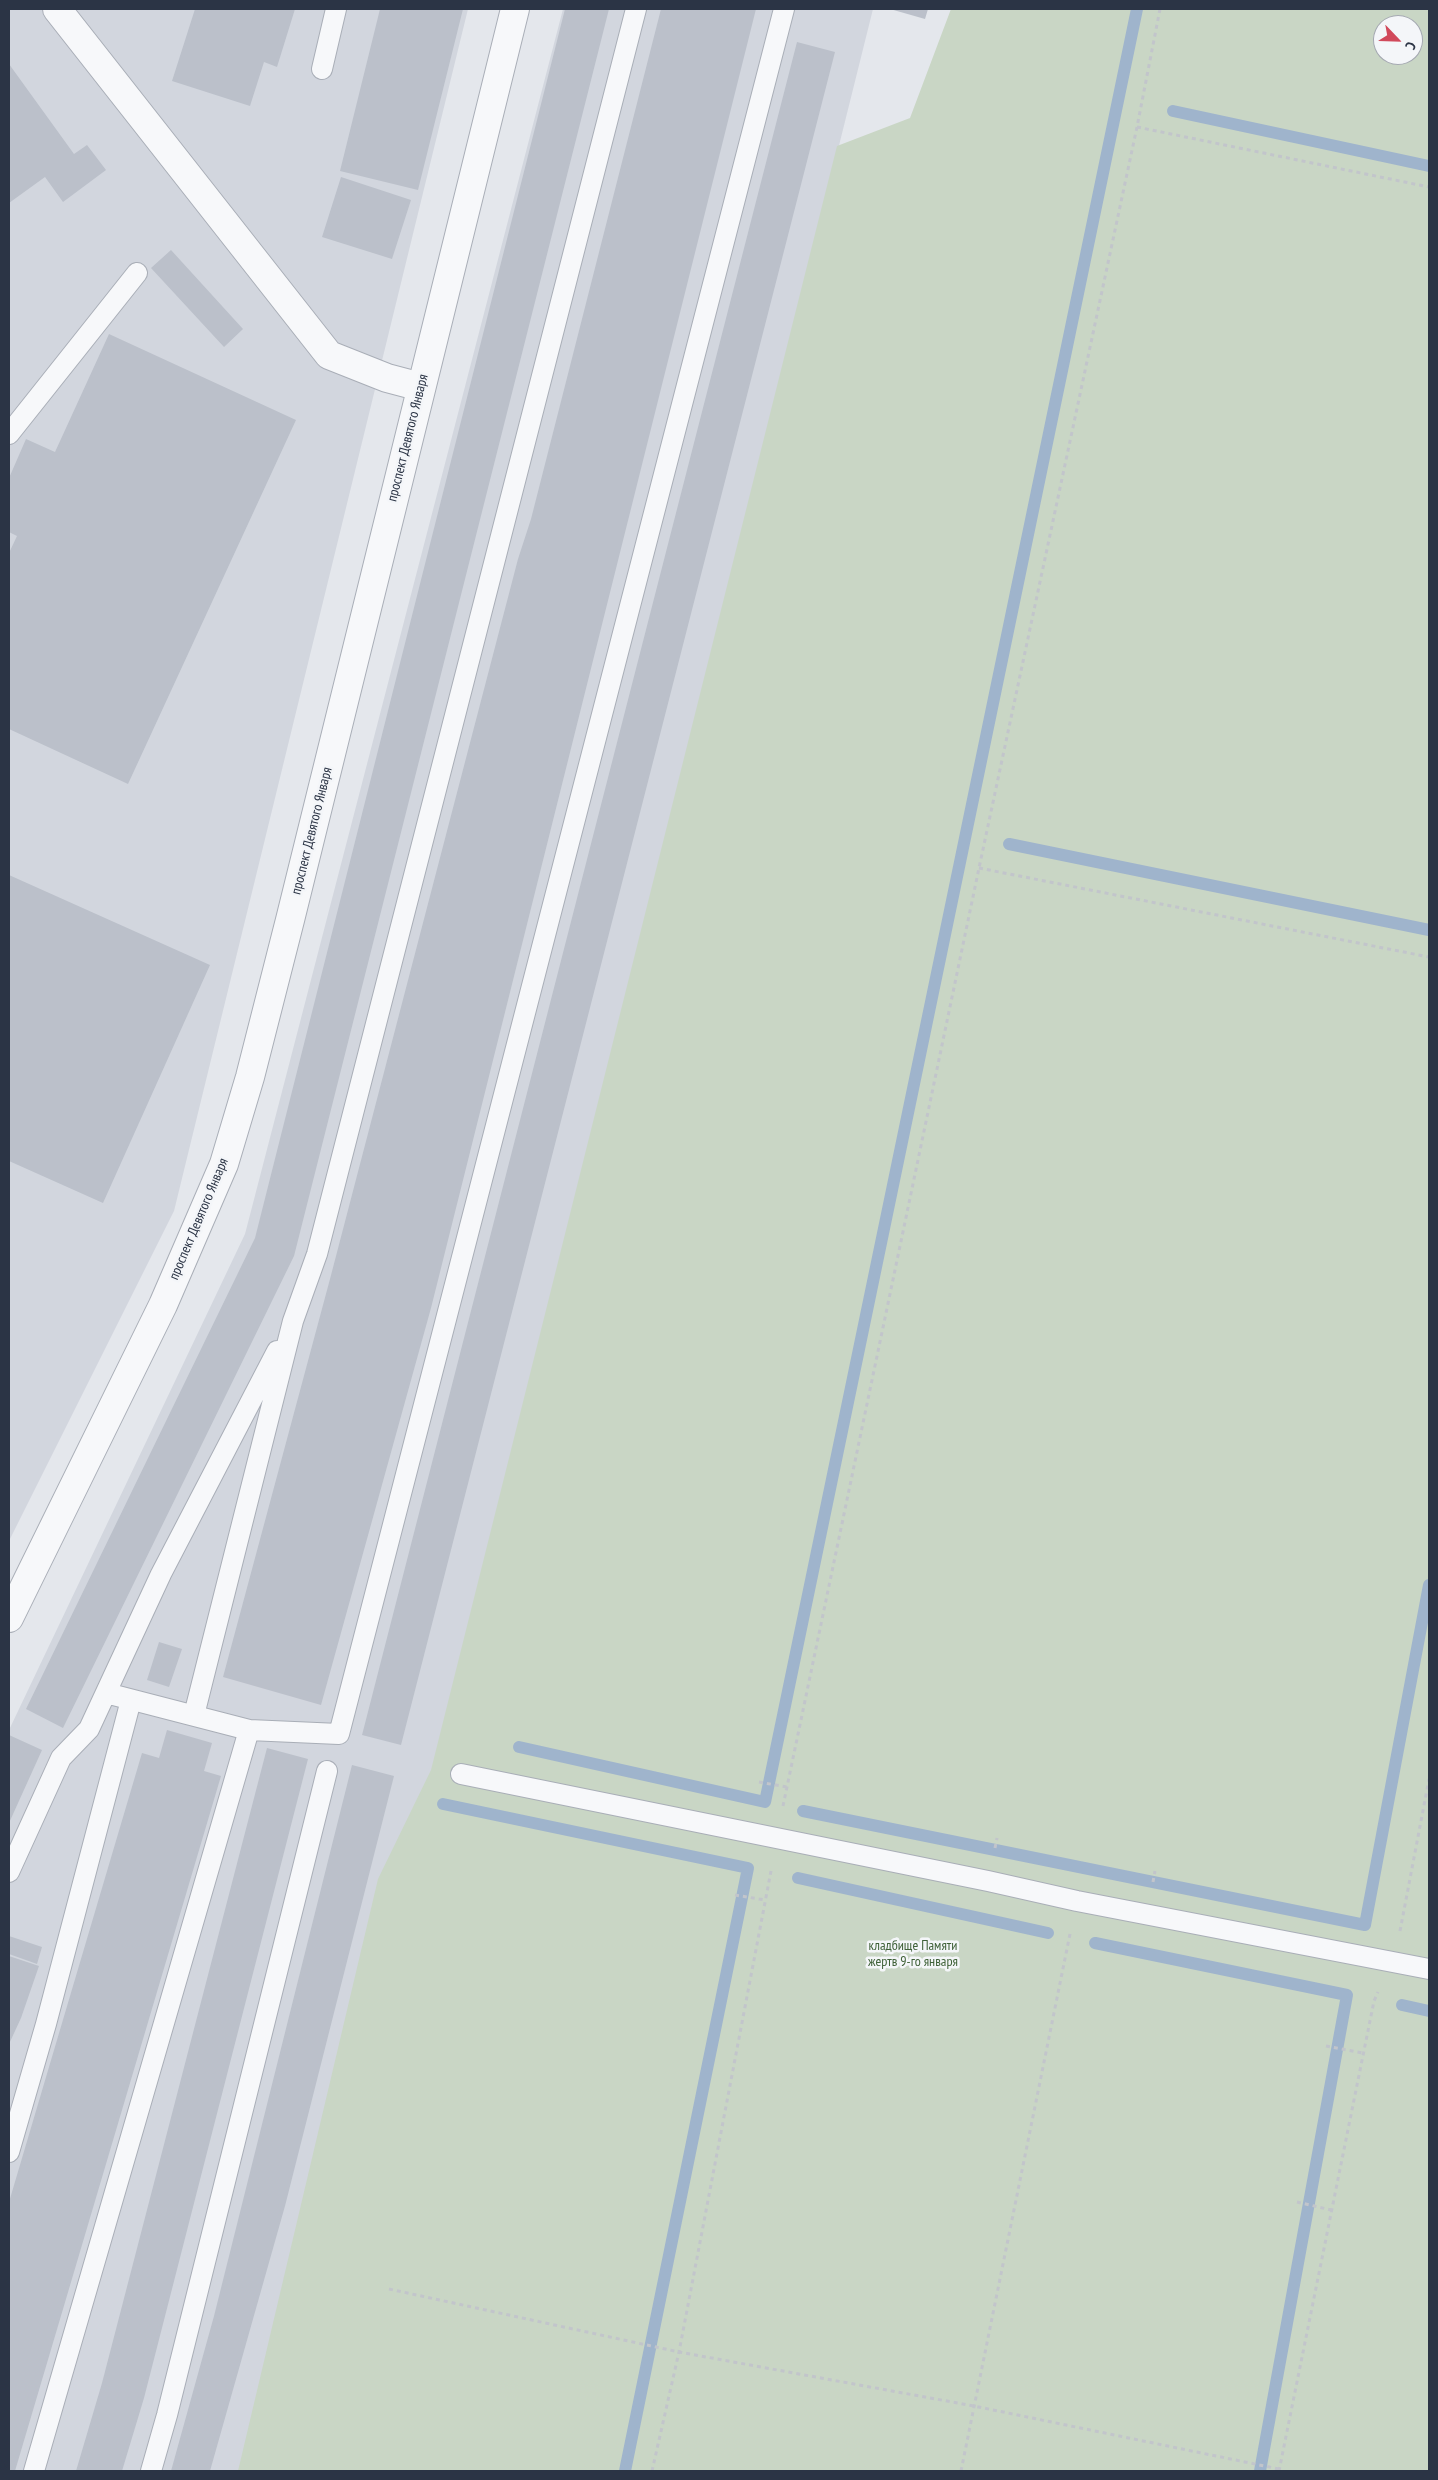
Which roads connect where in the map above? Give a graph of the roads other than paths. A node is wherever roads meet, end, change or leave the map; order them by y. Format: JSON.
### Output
{"nodes":[{"id":1,"x":57,"y":9,"type":"edge"},
{"id":2,"x":336,"y":9,"type":"edge"},
{"id":3,"x":515,"y":9,"type":"edge"},
{"id":4,"x":636,"y":9,"type":"edge"},
{"id":5,"x":784,"y":9,"type":"edge"},
{"id":6,"x":322,"y":69,"type":"dead end"},
{"id":7,"x":137,"y":273,"type":"dead end"},
{"id":8,"x":421,"y":387,"type":"junction"},
{"id":9,"x":9,"y":434,"type":"edge"},
{"id":10,"x":293,"y":1321,"type":"junction"},
{"id":11,"x":9,"y":1618,"type":"edge"},
{"id":12,"x":106,"y":1694,"type":"junction"},
{"id":13,"x":131,"y":1700,"type":"junction"},
{"id":14,"x":194,"y":1715,"type":"junction"},
{"id":15,"x":249,"y":1730,"type":"junction"},
{"id":16,"x":327,"y":1771,"type":"dead end"},
{"id":17,"x":461,"y":1774,"type":"dead end"},
{"id":18,"x":9,"y":1872,"type":"edge"},
{"id":19,"x":1429,"y":1969,"type":"edge"},
{"id":20,"x":9,"y":2152,"type":"edge"},
{"id":21,"x":34,"y":2471,"type":"edge"},
{"id":22,"x":150,"y":2471,"type":"edge"}],
"edges":[{"from":1,"to":8,"type":"street"},
{"from":2,"to":6,"type":"lane"},
{"from":3,"to":8,"type":"street","name":"проспект Девятого Января"},
{"from":4,"to":10,"type":"lane"},
{"from":5,"to":15,"type":"lane"},
{"from":7,"to":9,"type":"lane"},
{"from":8,"to":11,"type":"street","name":"проспект Девятого Января"},
{"from":10,"to":12,"type":"lane"},
{"from":10,"to":14,"type":"lane"},
{"from":12,"to":13,"type":"lane"},
{"from":12,"to":18,"type":"lane"},
{"from":13,"to":14,"type":"lane"},
{"from":13,"to":20,"type":"lane"},
{"from":14,"to":15,"type":"lane"},
{"from":15,"to":21,"type":"lane"},
{"from":16,"to":22,"type":"lane"},
{"from":17,"to":19,"type":"lane"}]}
